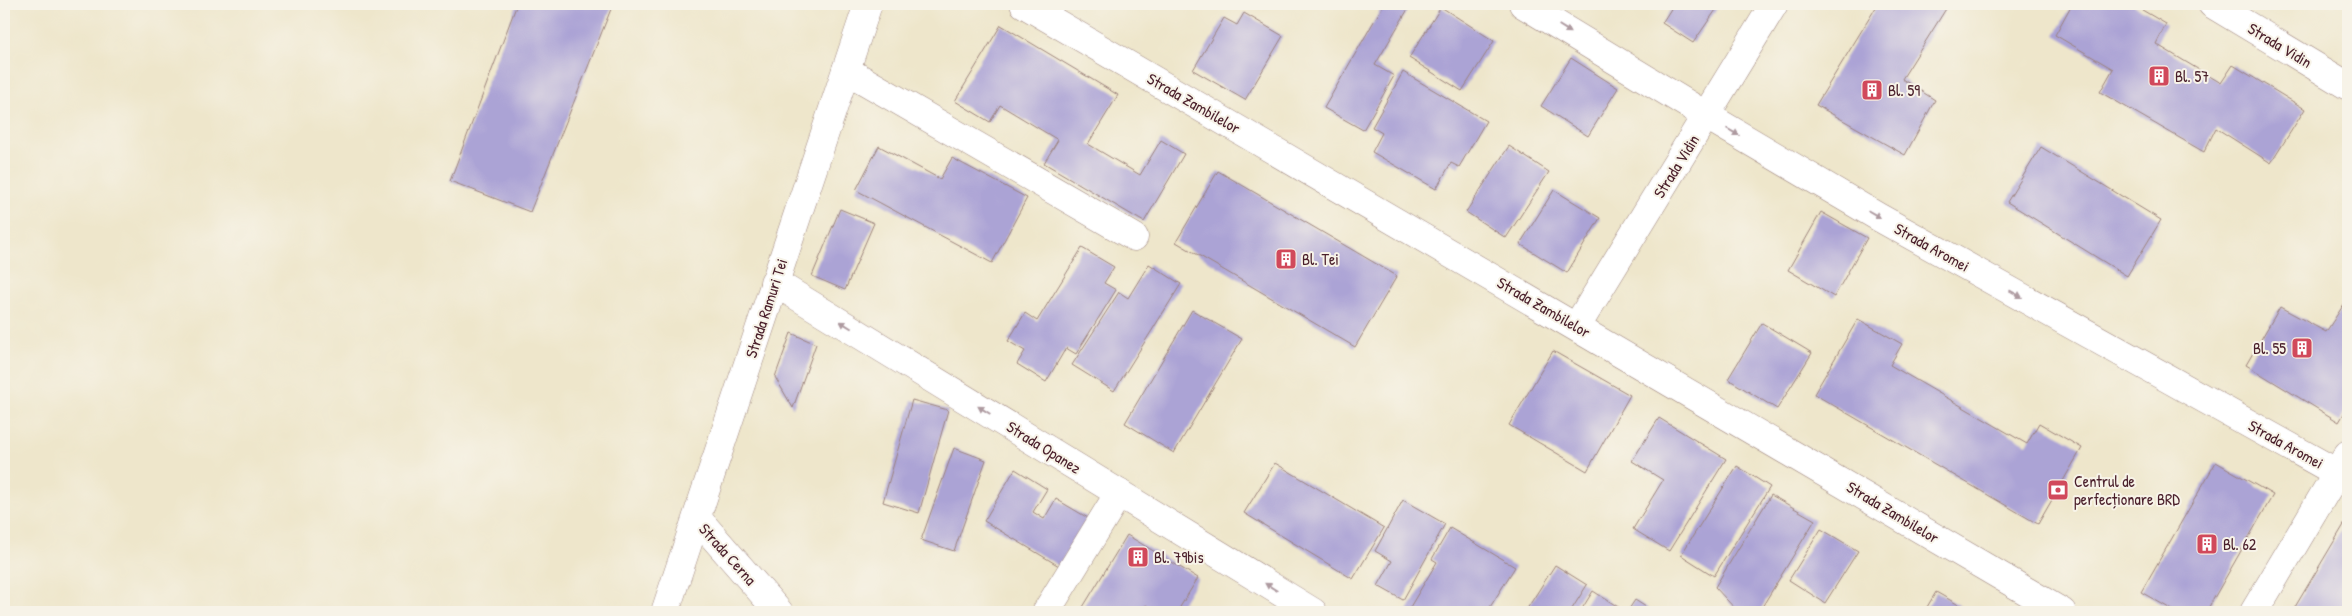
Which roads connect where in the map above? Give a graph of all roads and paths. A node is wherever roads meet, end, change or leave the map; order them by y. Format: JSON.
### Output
{"nodes":[{"id":1,"x":868,"y":4,"type":"edge"},
{"id":2,"x":1024,"y":4,"type":"edge"},
{"id":3,"x":1523,"y":4,"type":"edge"},
{"id":4,"x":1774,"y":4,"type":"edge"},
{"id":5,"x":2212,"y":4,"type":"edge"},
{"id":6,"x":846,"y":70,"type":"junction"},
{"id":7,"x":2347,"y":82,"type":"edge"},
{"id":8,"x":1707,"y":116,"type":"junction"},
{"id":9,"x":1134,"y":238,"type":"dead end"},
{"id":10,"x":774,"y":282,"type":"junction"},
{"id":11,"x":1577,"y":326,"type":"junction"},
{"id":12,"x":2345,"y":469,"type":"edge"},
{"id":13,"x":1119,"y":493,"type":"junction"},
{"id":14,"x":696,"y":518,"type":"junction"},
{"id":15,"x":665,"y":612,"type":"edge"},
{"id":16,"x":779,"y":612,"type":"edge"},
{"id":17,"x":1046,"y":612,"type":"edge"},
{"id":18,"x":1313,"y":612,"type":"edge"},
{"id":19,"x":2062,"y":612,"type":"edge"},
{"id":20,"x":2254,"y":612,"type":"edge"}],
"edges":[{"from":1,"to":6,"type":"street","name":"Strada Ramuri Tei"},
{"from":2,"to":11,"type":"street","name":"Strada Zambilelor"},
{"from":3,"to":8,"type":"street","name":"Strada Aromei","one_way":true},
{"from":4,"to":8,"type":"street","name":"Strada Vidin"},
{"from":5,"to":7,"type":"street","name":"Strada Vidin"},
{"from":6,"to":9,"type":"street"},
{"from":6,"to":10,"type":"street","name":"Strada Ramuri Tei"},
{"from":8,"to":11,"type":"street","name":"Strada Vidin"},
{"from":8,"to":12,"type":"street","name":"Strada Aromei","one_way":true},
{"from":13,"to":10,"type":"street","name":"Strada Opanez","one_way":true},
{"from":10,"to":14,"type":"street","name":"Strada Ramuri Tei"},
{"from":11,"to":19,"type":"street","name":"Strada Zambilelor"},
{"from":12,"to":20,"type":"street"},
{"from":13,"to":17,"type":"street"},
{"from":18,"to":13,"type":"street","name":"Strada Opanez","one_way":true},
{"from":14,"to":15,"type":"street","name":"Strada Ramuri Tei"},
{"from":14,"to":16,"type":"street","name":"Strada Cerna"}]}
